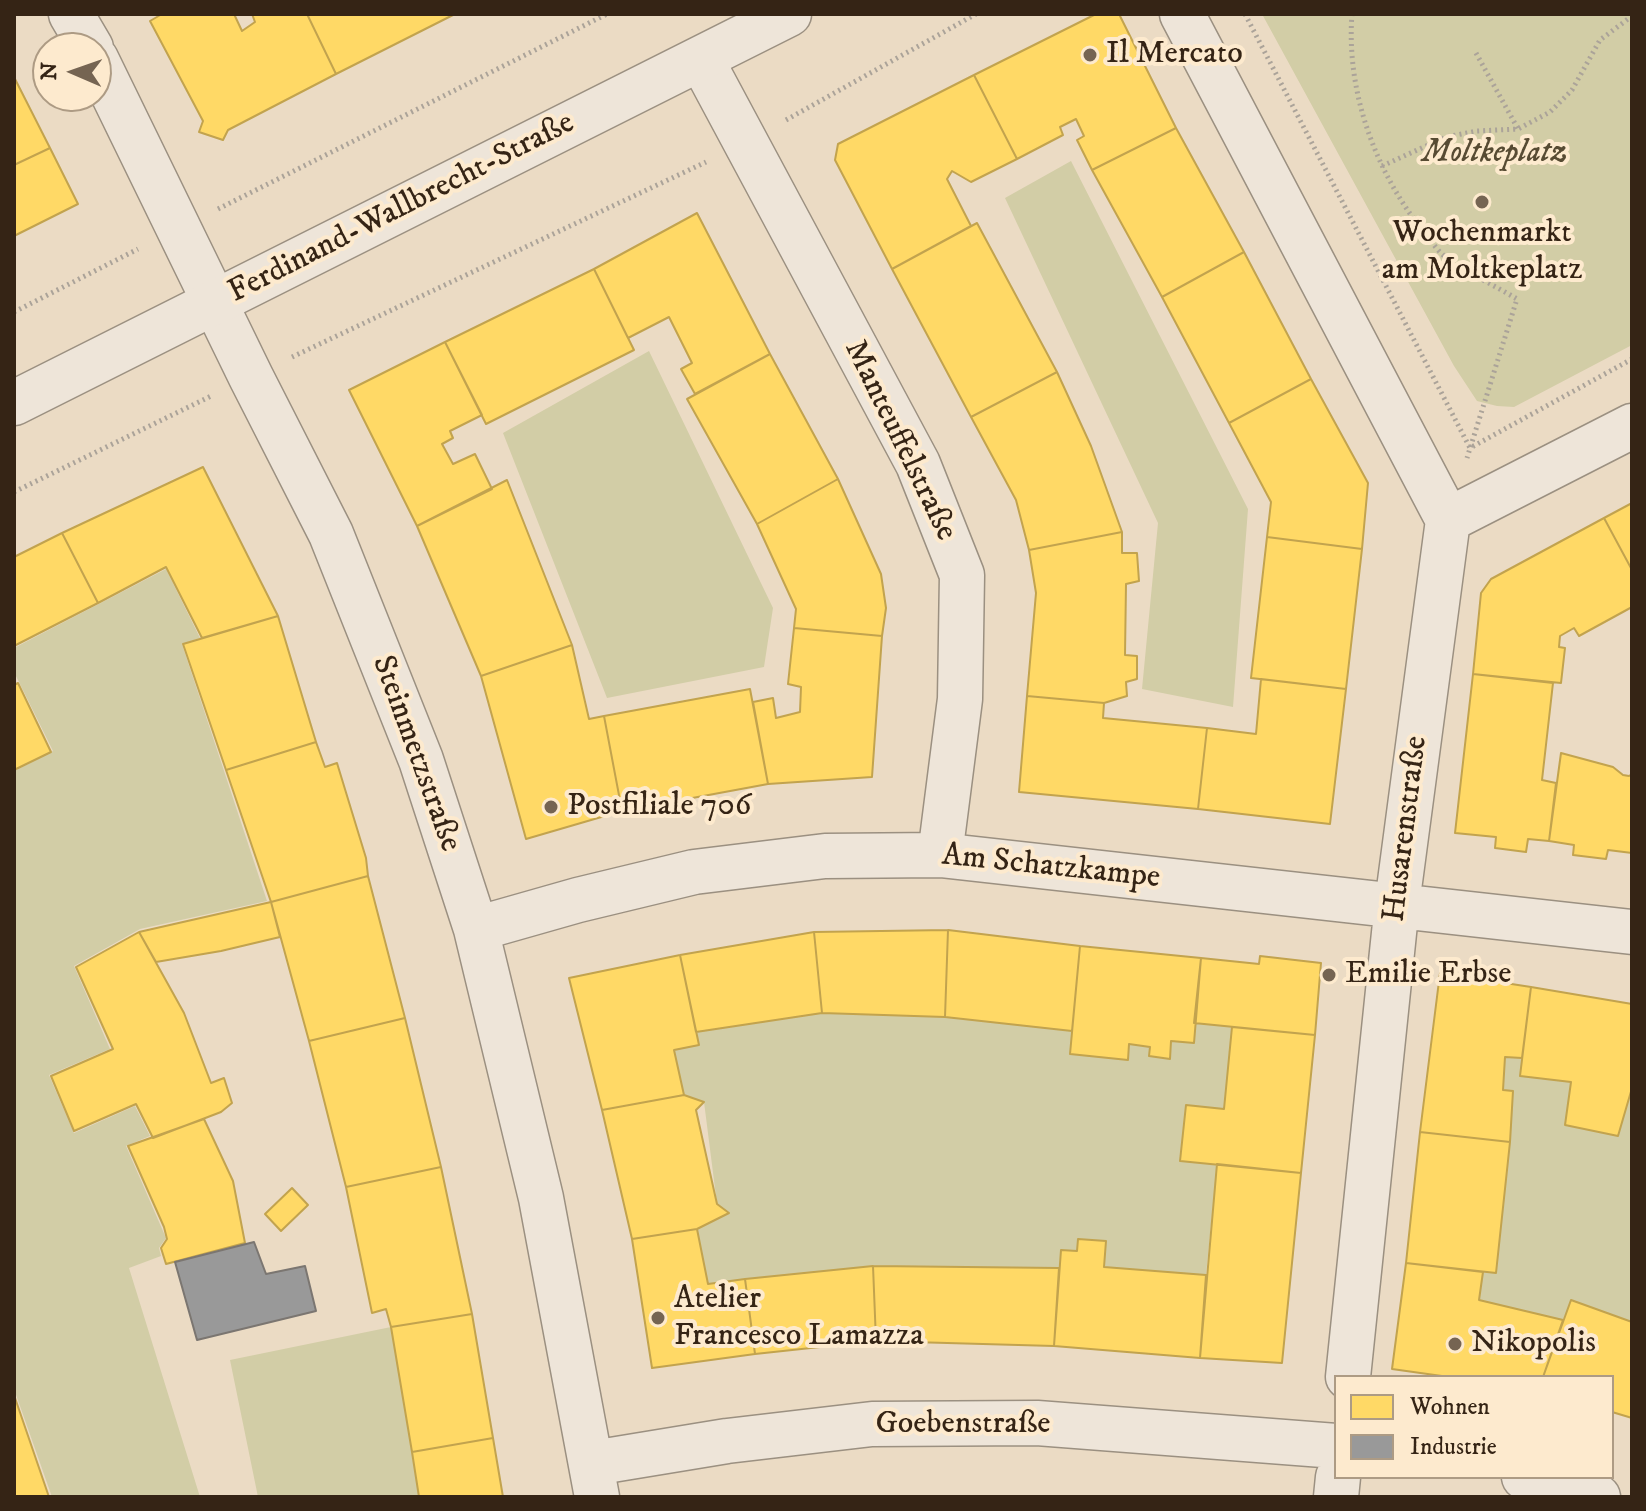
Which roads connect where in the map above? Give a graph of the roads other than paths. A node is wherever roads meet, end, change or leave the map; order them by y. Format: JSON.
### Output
{"nodes":[{"id":1,"x":71,"y":14,"type":"edge"},
{"id":2,"x":789,"y":14,"type":"edge"},
{"id":3,"x":1182,"y":14,"type":"edge"},
{"id":4,"x":82,"y":32,"type":"edge"},
{"id":5,"x":701,"y":59,"type":"junction"},
{"id":6,"x":112,"y":92,"type":"edge"},
{"id":7,"x":215,"y":303,"type":"junction"},
{"id":8,"x":14,"y":403,"type":"edge"},
{"id":9,"x":1632,"y":426,"type":"edge"},
{"id":10,"x":1448,"y":520,"type":"junction"},
{"id":11,"x":940,"y":855,"type":"junction"},
{"id":12,"x":1397,"y":904,"type":"junction"},
{"id":13,"x":476,"y":929,"type":"junction"},
{"id":14,"x":1632,"y":932,"type":"edge"},
{"id":15,"x":1348,"y":1375,"type":"edge"},
{"id":16,"x":1334,"y":1446,"type":"edge"},
{"id":17,"x":1531,"y":1479,"type":"edge"},
{"id":18,"x":595,"y":1480,"type":"edge"},
{"id":19,"x":1598,"y":1497,"type":"edge"}],
"edges":[{"from":1,"to":4,"type":"street"},
{"from":2,"to":5,"type":"street","name":"Ferdinand-Wallbrecht-Straße"},
{"from":3,"to":10,"type":"street"},
{"from":5,"to":7,"type":"street","name":"Ferdinand-Wallbrecht-Straße"},
{"from":5,"to":11,"type":"street","name":"Manteuffelstraße"},
{"from":6,"to":7,"type":"street","name":"Steinmetzstraße"},
{"from":7,"to":8,"type":"street","name":"Ferdinand-Wallbrecht-Straße"},
{"from":7,"to":13,"type":"street","name":"Steinmetzstraße"},
{"from":9,"to":10,"type":"street"},
{"from":10,"to":12,"type":"street","name":"Husarenstraße"},
{"from":11,"to":12,"type":"street","name":"Am Schatzkampe"},
{"from":11,"to":13,"type":"street","name":"Am Schatzkampe"},
{"from":12,"to":14,"type":"street","name":"Am Schatzkampe"},
{"from":12,"to":15,"type":"street","name":"Husarenstraße"},
{"from":13,"to":18,"type":"street","name":"Steinmetzstraße"},
{"from":16,"to":18,"type":"street","name":"Goebenstraße"},
{"from":17,"to":19,"type":"street"}]}
